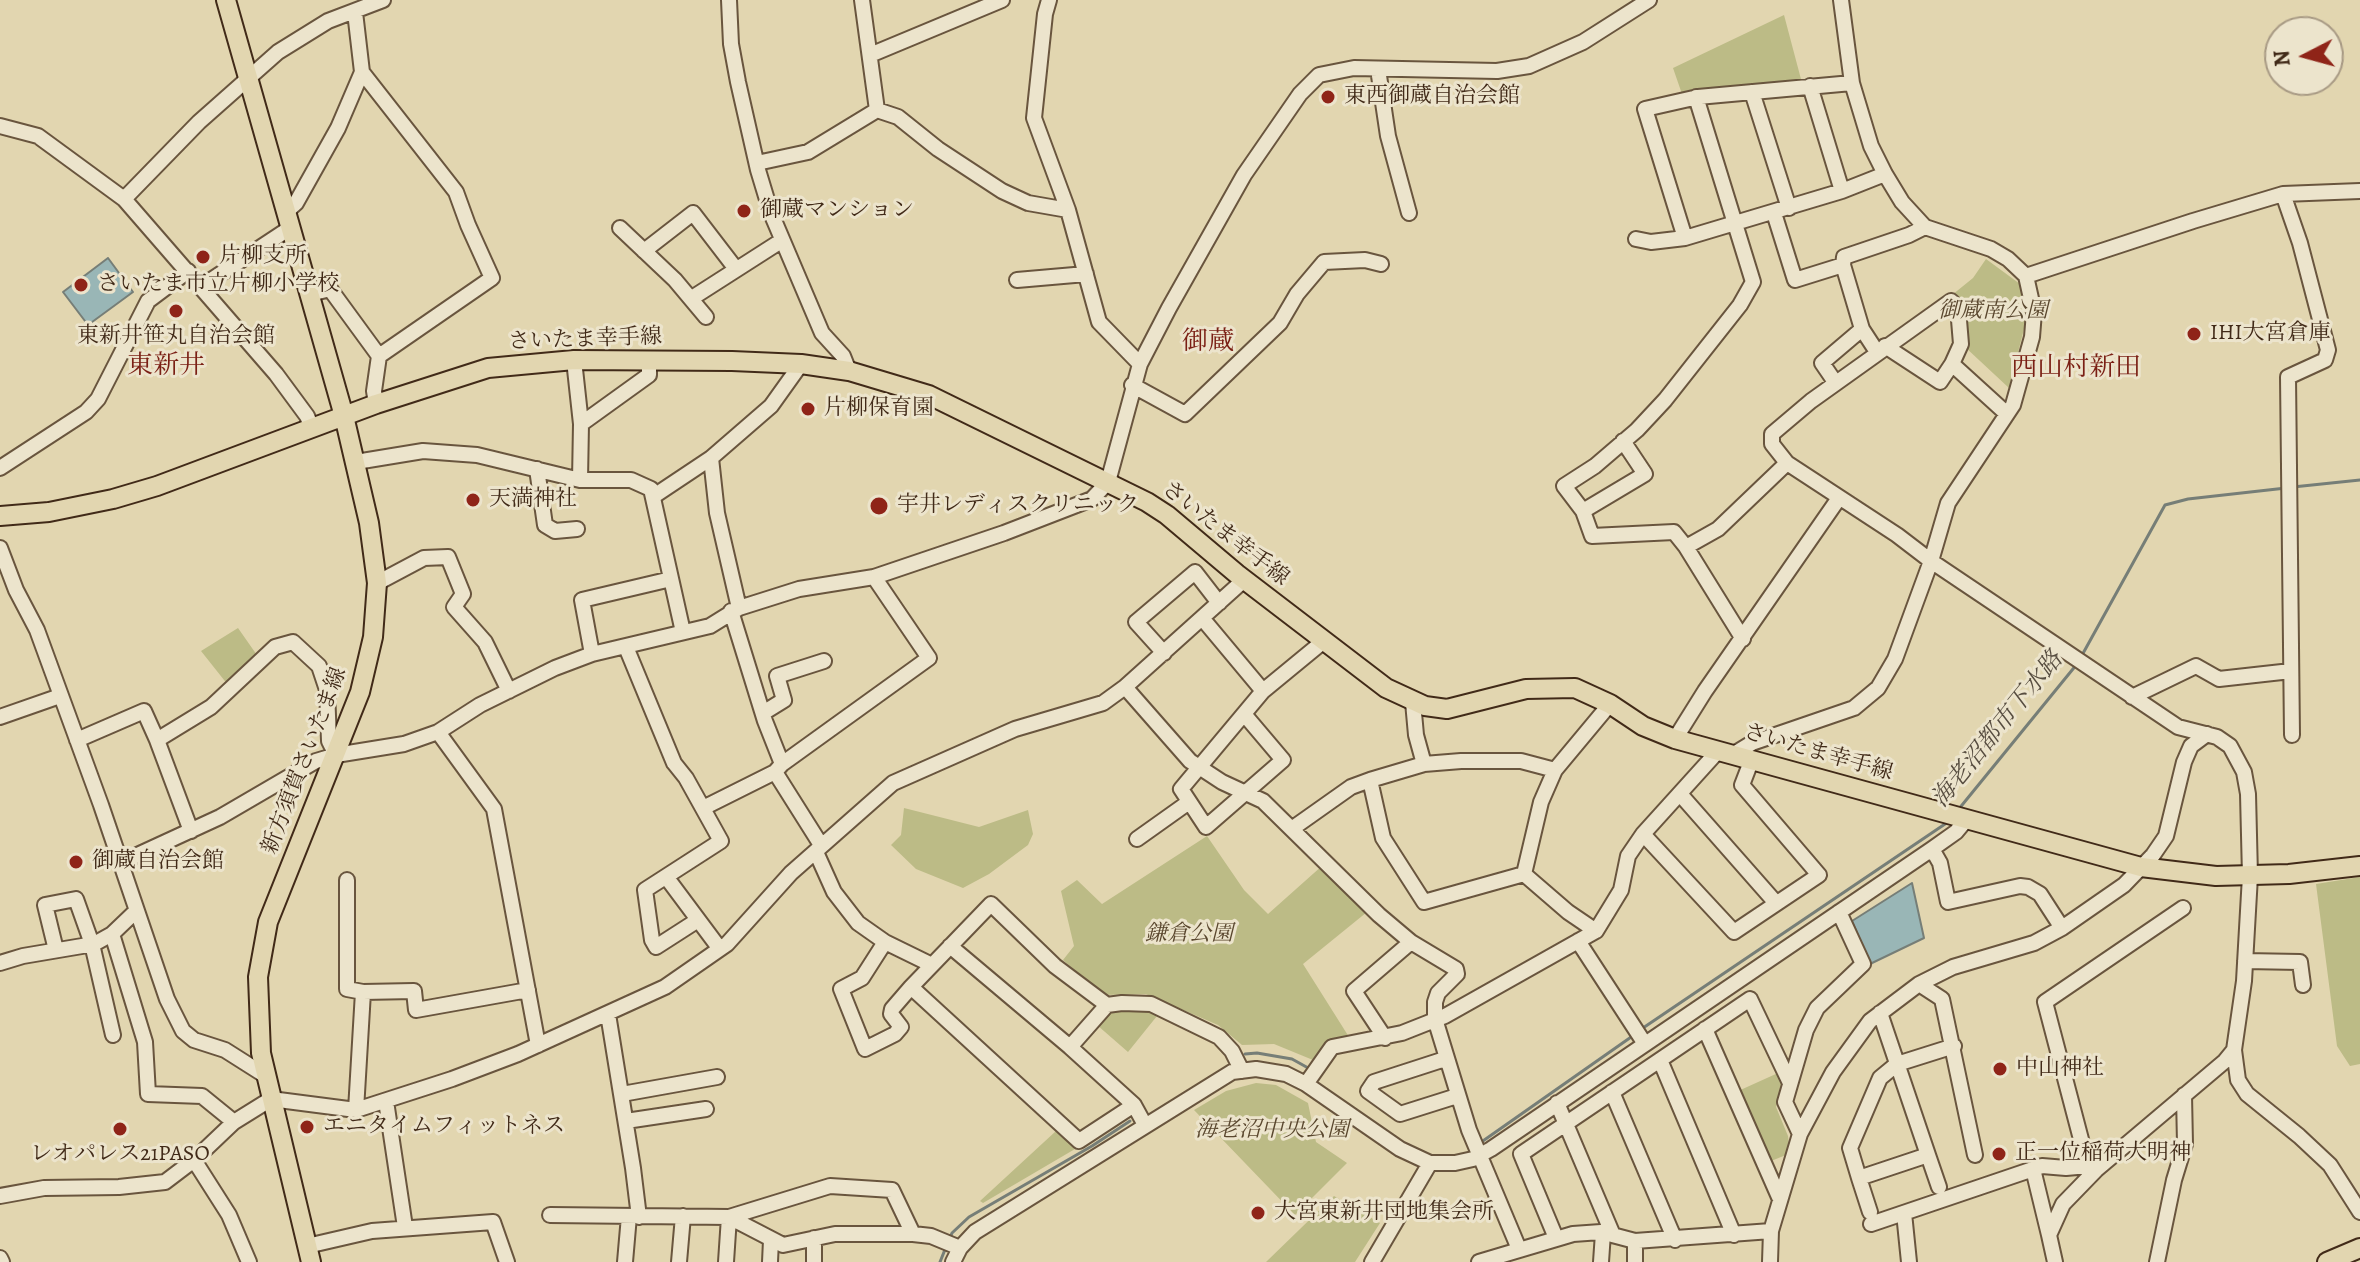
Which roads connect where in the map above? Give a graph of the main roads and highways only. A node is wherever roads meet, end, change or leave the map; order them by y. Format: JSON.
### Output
{"nodes":[{"id":1,"x":226,"y":0,"type":"edge"},
{"id":2,"x":344,"y":416,"type":"junction"},
{"id":3,"x":0,"y":516,"type":"edge"},
{"id":4,"x":2360,"y":866,"type":"edge"},
{"id":5,"x":2360,"y":1248,"type":"edge"},
{"id":6,"x":309,"y":1258,"type":"edge"},
{"id":7,"x":2360,"y":1260,"type":"edge"},
{"id":8,"x":2327,"y":1262,"type":"edge"},
{"id":9,"x":2354,"y":1262,"type":"edge"}],
"edges":[{"from":1,"to":2,"type":"main road","name":"新方須賀さいたま線"},
{"from":2,"to":3,"type":"main road","name":"さいたま幸手線"},
{"from":2,"to":4,"type":"main road","name":"さいたま幸手線"},
{"from":2,"to":6,"type":"main road","name":"新方須賀さいたま線"},
{"from":5,"to":8,"type":"main road"},
{"from":7,"to":9,"type":"main road"}]}
